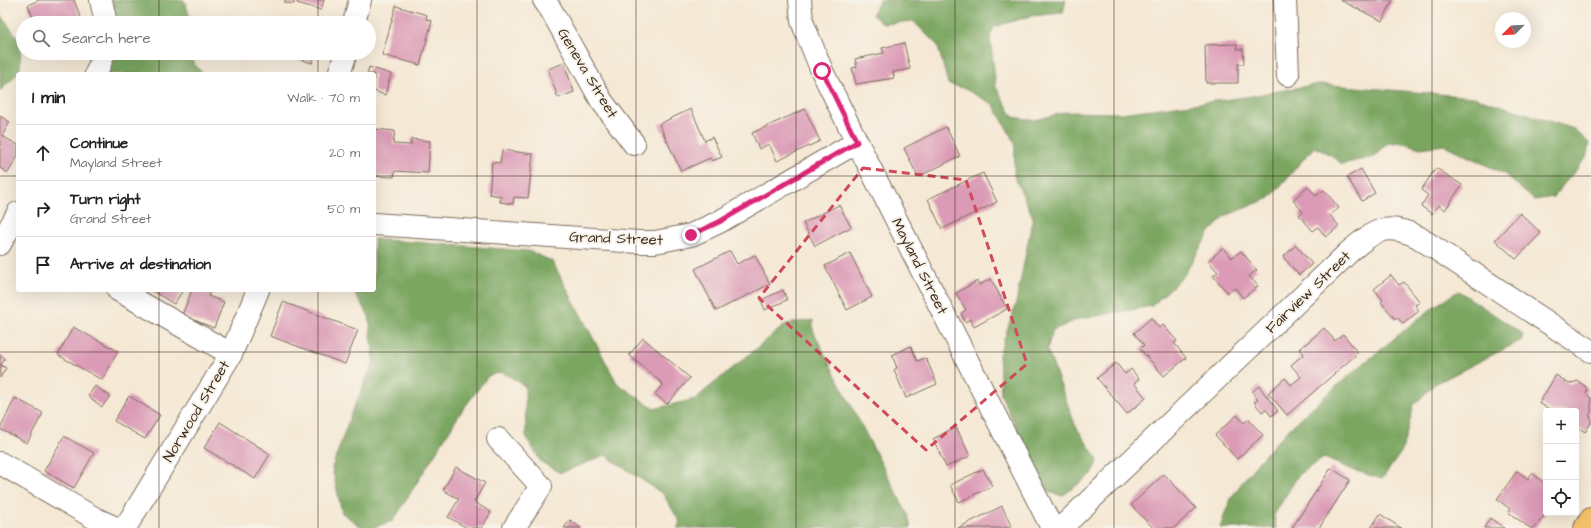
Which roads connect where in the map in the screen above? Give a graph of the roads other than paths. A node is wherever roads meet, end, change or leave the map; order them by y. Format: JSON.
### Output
{"nodes":[{"id":1,"x":101,"y":0,"type":"edge"},
{"id":2,"x":360,"y":0,"type":"edge"},
{"id":3,"x":544,"y":0,"type":"edge"},
{"id":4,"x":800,"y":0,"type":"edge"},
{"id":5,"x":1285,"y":0,"type":"edge"},
{"id":6,"x":104,"y":16,"type":"edge"},
{"id":7,"x":356,"y":16,"type":"edge"},
{"id":8,"x":101,"y":60,"type":"edge"},
{"id":9,"x":344,"y":60,"type":"edge"},
{"id":10,"x":97,"y":72,"type":"edge"},
{"id":11,"x":340,"y":72,"type":"edge"},
{"id":12,"x":1288,"y":75,"type":"dead end"},
{"id":13,"x":857,"y":142,"type":"junction"},
{"id":14,"x":634,"y":144,"type":"dead end"},
{"id":15,"x":376,"y":224,"type":"edge"},
{"id":16,"x":122,"y":292,"type":"edge"},
{"id":17,"x":257,"y":292,"type":"edge"},
{"id":18,"x":1591,"y":351,"type":"edge"},
{"id":19,"x":231,"y":354,"type":"junction"},
{"id":20,"x":498,"y":439,"type":"dead end"},
{"id":21,"x":0,"y":463,"type":"edge"},
{"id":22,"x":1591,"y":519,"type":"edge"},
{"id":23,"x":93,"y":523,"type":"edge"},
{"id":24,"x":116,"y":528,"type":"edge"},
{"id":25,"x":125,"y":528,"type":"edge"},
{"id":26,"x":514,"y":528,"type":"edge"},
{"id":27,"x":1052,"y":528,"type":"edge"},
{"id":28,"x":1061,"y":528,"type":"edge"},
{"id":29,"x":1585,"y":528,"type":"edge"}],
"edges":[{"from":1,"to":6,"type":"street"},
{"from":2,"to":7,"type":"street"},
{"from":3,"to":14,"type":"street","name":"Geneva Street"},
{"from":4,"to":13,"type":"street","name":"Mayland Street"},
{"from":5,"to":12,"type":"street"},
{"from":8,"to":10,"type":"street"},
{"from":9,"to":11,"type":"street"},
{"from":13,"to":15,"type":"street","name":"Grand Street"},
{"from":13,"to":27,"type":"street","name":"Mayland Street"},
{"from":16,"to":19,"type":"street"},
{"from":17,"to":19,"type":"street","name":"Norwood Street"},
{"from":18,"to":28,"type":"street","name":"Fairview Street"},
{"from":19,"to":25,"type":"street","name":"Norwood Street"},
{"from":20,"to":26,"type":"street"},
{"from":21,"to":23,"type":"street"},
{"from":22,"to":29,"type":"main road"},
{"from":23,"to":24,"type":"street"}]}
